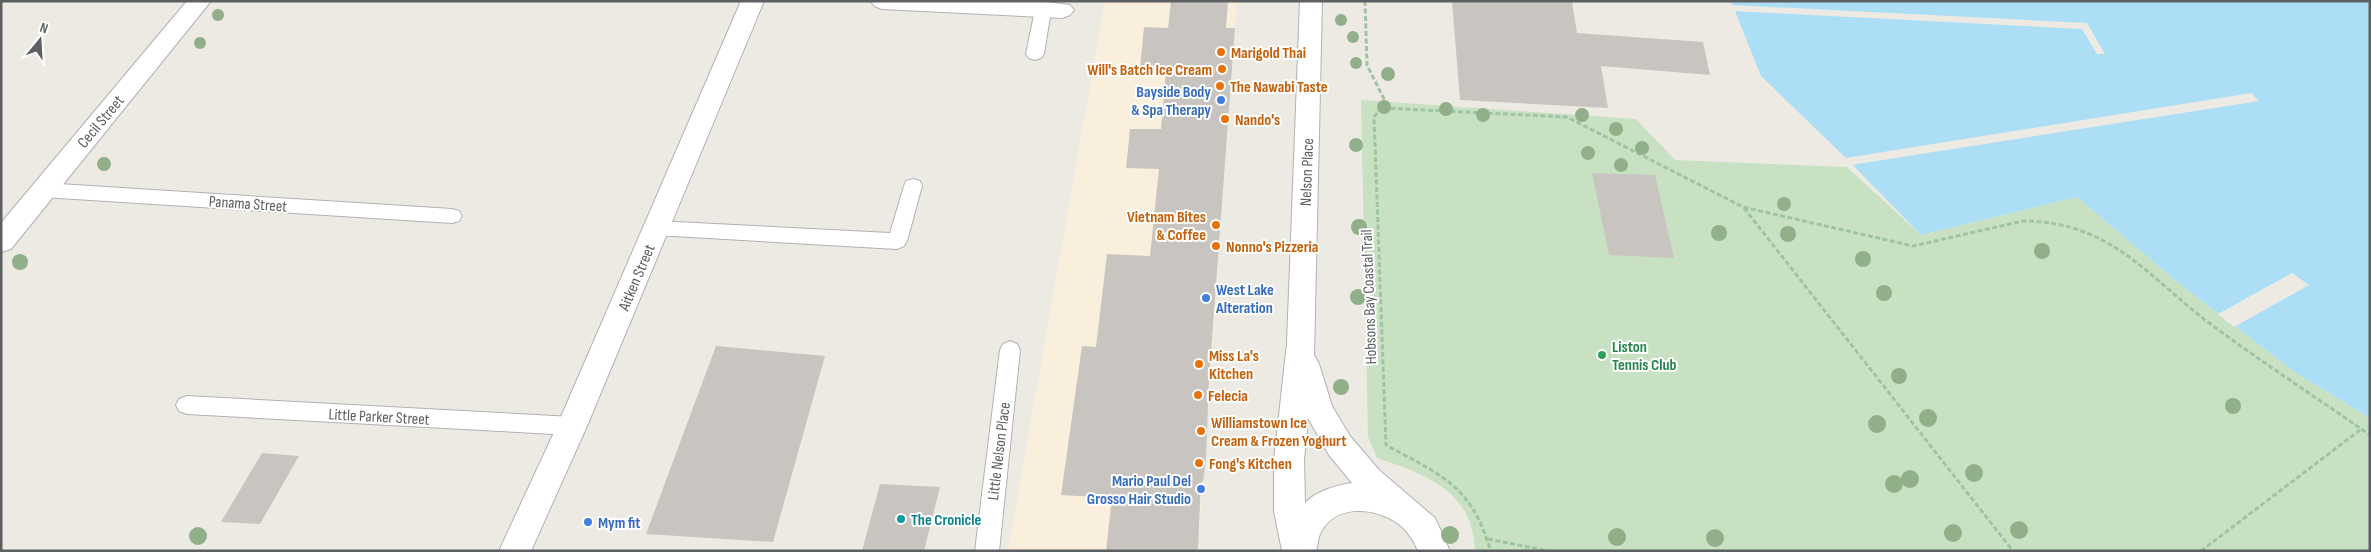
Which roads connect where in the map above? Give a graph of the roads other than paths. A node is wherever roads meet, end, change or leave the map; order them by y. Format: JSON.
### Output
{"nodes":[{"id":1,"x":200,"y":1,"type":"edge"},
{"id":2,"x":753,"y":1,"type":"edge"},
{"id":3,"x":882,"y":1,"type":"edge"},
{"id":4,"x":1311,"y":1,"type":"edge"},
{"id":5,"x":1052,"y":10,"type":"joint"},
{"id":6,"x":1035,"y":54,"type":"dead end"},
{"id":7,"x":913,"y":186,"type":"dead end"},
{"id":8,"x":43,"y":190,"type":"junction"},
{"id":9,"x":452,"y":216,"type":"dead end"},
{"id":10,"x":656,"y":228,"type":"junction"},
{"id":11,"x":1,"y":242,"type":"edge"},
{"id":12,"x":1301,"y":343,"type":"junction"},
{"id":13,"x":1010,"y":350,"type":"dead end"},
{"id":14,"x":187,"y":405,"type":"dead end"},
{"id":15,"x":572,"y":426,"type":"junction"},
{"id":16,"x":1402,"y":508,"type":"junction"},
{"id":17,"x":515,"y":551,"type":"edge"},
{"id":18,"x":987,"y":551,"type":"edge"},
{"id":19,"x":1299,"y":551,"type":"edge"},
{"id":20,"x":1434,"y":551,"type":"edge"}],
"edges":[{"from":1,"to":8,"type":"street","name":"Cecil Street"},
{"from":2,"to":10,"type":"street","name":"Aitken Street"},
{"from":3,"to":5,"type":"street"},
{"from":4,"to":12,"type":"street","name":"Nelson Place"},
{"from":5,"to":6,"type":"lane"},
{"from":7,"to":10,"type":"lane"},
{"from":8,"to":9,"type":"lane","name":"Panama Street"},
{"from":8,"to":11,"type":"street","name":"Cecil Street"},
{"from":10,"to":15,"type":"street","name":"Aitken Street"},
{"from":12,"to":16,"type":"street","name":"Nelson Place"},
{"from":12,"to":19,"type":"street","name":"Nelson Place"},
{"from":13,"to":18,"type":"lane","name":"Little Nelson Place"},
{"from":14,"to":15,"type":"lane","name":"Little Parker Street"},
{"from":15,"to":17,"type":"street","name":"Aitken Street"},
{"from":16,"to":19,"type":"street"},
{"from":16,"to":20,"type":"street"}]}
